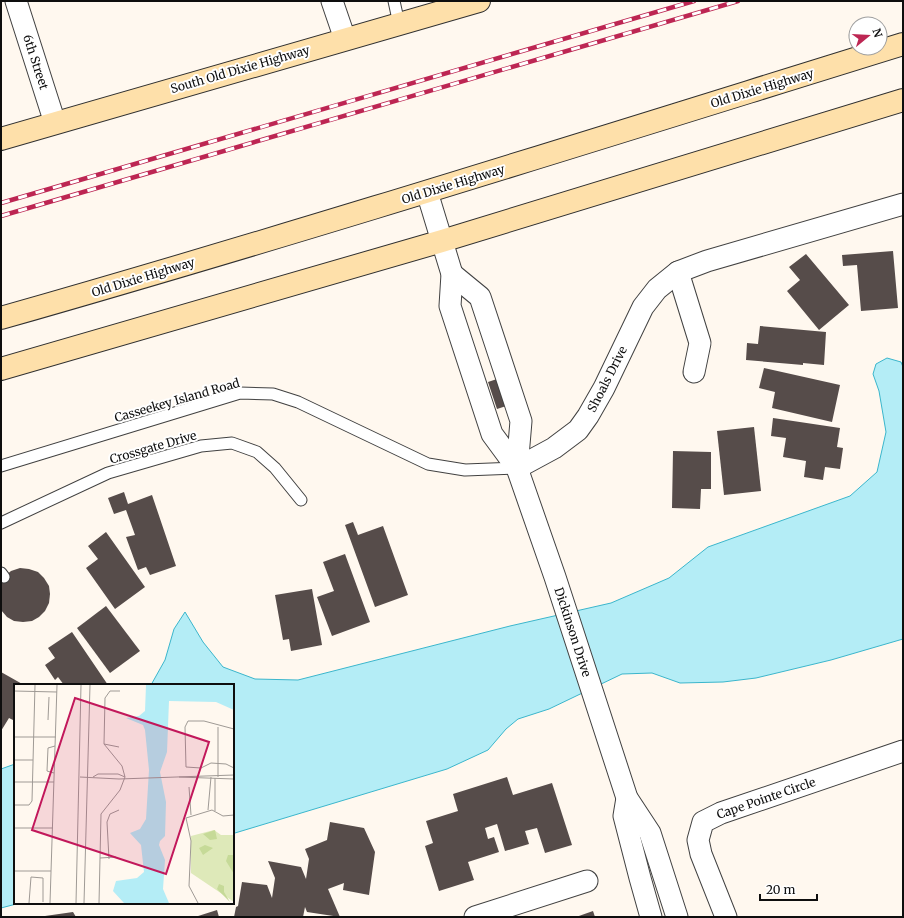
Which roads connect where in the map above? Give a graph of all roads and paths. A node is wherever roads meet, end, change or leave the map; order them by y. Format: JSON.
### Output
{"nodes":[{"id":1,"x":16,"y":1,"type":"edge"},
{"id":2,"x":332,"y":1,"type":"edge"},
{"id":3,"x":394,"y":1,"type":"edge"},
{"id":4,"x":479,"y":1,"type":"edge"},
{"id":5,"x":399,"y":24,"type":"junction"},
{"id":6,"x":345,"y":39,"type":"junction"},
{"id":7,"x":903,"y":44,"type":"edge"},
{"id":8,"x":903,"y":100,"type":"edge"},
{"id":9,"x":55,"y":123,"type":"junction"},
{"id":10,"x":1,"y":139,"type":"edge"},
{"id":11,"x":427,"y":192,"type":"junction"},
{"id":12,"x":903,"y":204,"type":"edge"},
{"id":13,"x":442,"y":241,"type":"junction"},
{"id":14,"x":678,"y":272,"type":"junction"},
{"id":15,"x":452,"y":274,"type":"junction"},
{"id":16,"x":1,"y":318,"type":"edge"},
{"id":17,"x":501,"y":359,"type":"junction"},
{"id":18,"x":468,"y":365,"type":"junction"},
{"id":19,"x":1,"y":369,"type":"edge"},
{"id":20,"x":694,"y":372,"type":"dead end"},
{"id":21,"x":1,"y":466,"type":"edge"},
{"id":22,"x":517,"y":468,"type":"junction"},
{"id":23,"x":301,"y":500,"type":"dead end"},
{"id":24,"x":1,"y":523,"type":"edge"},
{"id":25,"x":903,"y":751,"type":"edge"},
{"id":26,"x":627,"y":798,"type":"junction"},
{"id":27,"x":587,"y":881,"type":"dead end"},
{"id":28,"x":475,"y":917,"type":"edge"},
{"id":29,"x":651,"y":917,"type":"edge"},
{"id":30,"x":677,"y":917,"type":"edge"},
{"id":31,"x":726,"y":917,"type":"edge"}],
"edges":[{"from":1,"to":9,"type":"street","name":"6th Street"},
{"from":2,"to":6,"type":"street"},
{"from":3,"to":5,"type":"lane"},
{"from":4,"to":5,"type":"main road","name":"South Old Dixie Highway"},
{"from":5,"to":6,"type":"main road","name":"South Old Dixie Highway"},
{"from":6,"to":9,"type":"main road","name":"South Old Dixie Highway"},
{"from":7,"to":11,"type":"main road","name":"Old Dixie Highway"},
{"from":8,"to":13,"type":"main road"},
{"from":9,"to":10,"type":"main road","name":"South Old Dixie Highway"},
{"from":11,"to":13,"type":"street","name":"Dickinson Drive"},
{"from":11,"to":16,"type":"main road","name":"Old Dixie Highway"},
{"from":12,"to":14,"type":"street","name":"Shoals Drive"},
{"from":13,"to":15,"type":"street","name":"Dickinson Drive"},
{"from":13,"to":19,"type":"main road"},
{"from":14,"to":20,"type":"street"},
{"from":14,"to":22,"type":"street","name":"Shoals Drive"},
{"from":15,"to":17,"type":"street","name":"Dickinson Drive"},
{"from":15,"to":18,"type":"street","name":"Dickinson Drive"},
{"from":17,"to":18,"type":"street"},
{"from":17,"to":22,"type":"street","name":"Dickinson Drive"},
{"from":18,"to":22,"type":"street","name":"Dickinson Drive"},
{"from":21,"to":22,"type":"lane","name":"Casseekey Island Road"},
{"from":22,"to":26,"type":"street","name":"Dickinson Drive"},
{"from":23,"to":24,"type":"lane","name":"Crossgate Drive"},
{"from":25,"to":31,"type":"street","name":"Cape Pointe Circle"},
{"from":26,"to":29,"type":"street","name":"Dickinson Drive"},
{"from":26,"to":30,"type":"street","name":"Dickinson Drive"},
{"from":27,"to":28,"type":"street"}]}
